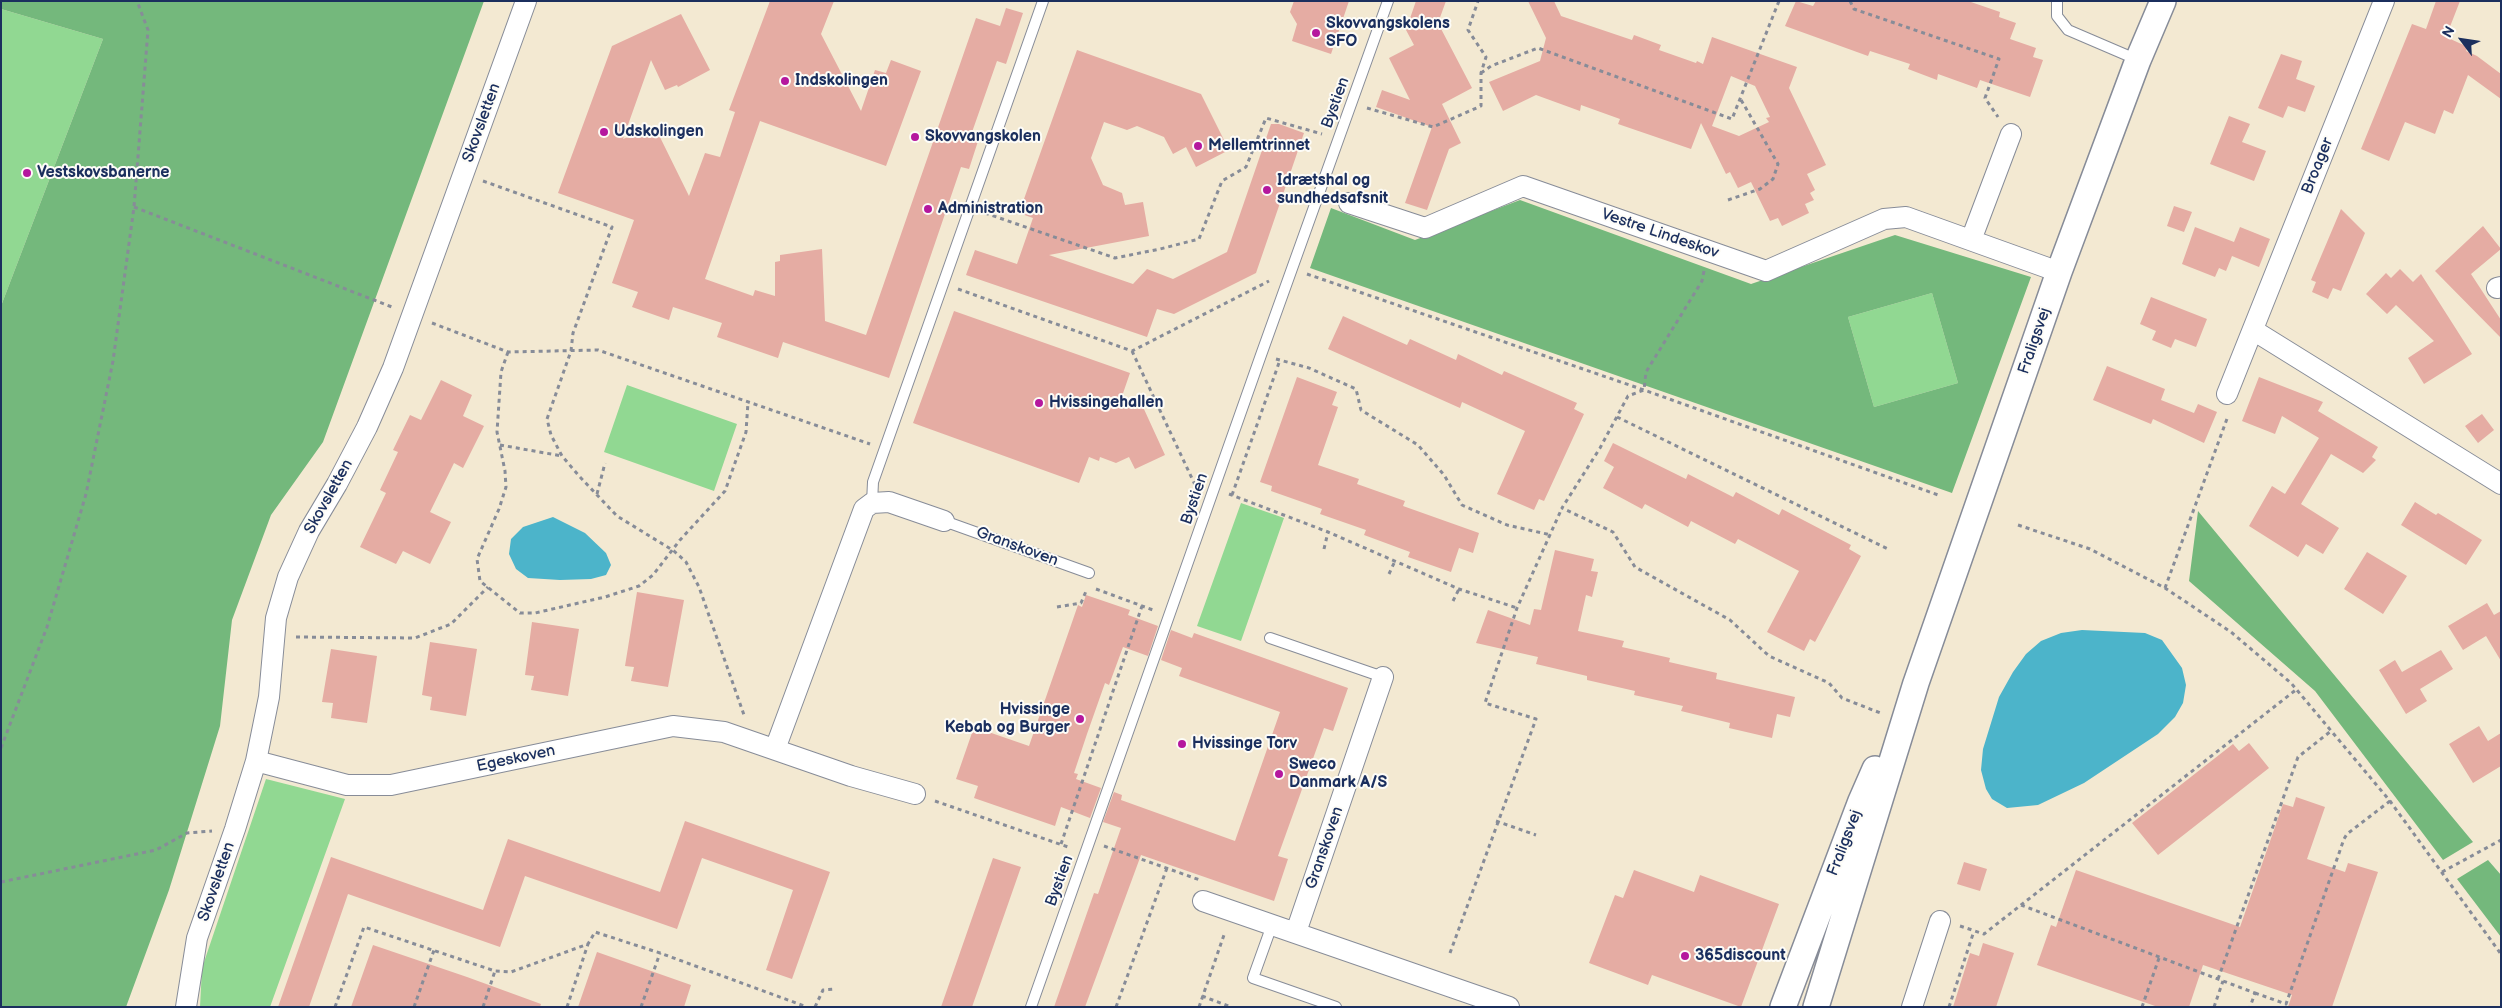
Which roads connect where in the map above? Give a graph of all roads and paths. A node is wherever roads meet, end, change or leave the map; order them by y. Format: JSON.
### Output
{"nodes":[{"id":1,"x":137,"y":1,"type":"edge"},
{"id":2,"x":526,"y":1,"type":"edge"},
{"id":3,"x":1042,"y":1,"type":"edge"},
{"id":4,"x":1388,"y":1,"type":"edge"},
{"id":5,"x":1478,"y":1,"type":"edge"},
{"id":6,"x":1779,"y":1,"type":"edge"},
{"id":7,"x":1850,"y":1,"type":"edge"},
{"id":8,"x":2057,"y":1,"type":"edge"},
{"id":9,"x":2163,"y":1,"type":"edge"},
{"id":10,"x":2384,"y":1,"type":"edge"},
{"id":11,"x":2138,"y":60,"type":"junction"},
{"id":12,"x":1481,"y":73,"type":"junction"},
{"id":13,"x":1740,"y":97,"type":"junction"},
{"id":14,"x":1352,"y":103,"type":"junction"},
{"id":15,"x":2011,"y":134,"type":"joint"},
{"id":16,"x":1339,"y":139,"type":"junction"},
{"id":17,"x":464,"y":174,"type":"junction"},
{"id":18,"x":1728,"y":200,"type":"dead end"},
{"id":19,"x":1349,"y":203,"type":"dead end"},
{"id":20,"x":134,"y":207,"type":"junction"},
{"id":21,"x":970,"y":208,"type":"junction"},
{"id":22,"x":1971,"y":240,"type":"junction"},
{"id":23,"x":1710,"y":252,"type":"junction"},
{"id":24,"x":1292,"y":269,"type":"junction"},
{"id":25,"x":2059,"y":272,"type":"junction"},
{"id":26,"x":943,"y":284,"type":"junction"},
{"id":27,"x":413,"y":316,"type":"junction"},
{"id":28,"x":2253,"y":330,"type":"junction"},
{"id":29,"x":571,"y":351,"type":"junction"},
{"id":30,"x":1132,"y":351,"type":"junction"},
{"id":31,"x":508,"y":352,"type":"junction"},
{"id":32,"x":1261,"y":355,"type":"junction"},
{"id":33,"x":1280,"y":360,"type":"junction"},
{"id":34,"x":1644,"y":390,"type":"junction"},
{"id":35,"x":2227,"y":394,"type":"joint"},
{"id":36,"x":748,"y":402,"type":"junction"},
{"id":37,"x":1617,"y":417,"type":"junction"},
{"id":38,"x":500,"y":445,"type":"junction"},
{"id":39,"x":885,"y":449,"type":"junction"},
{"id":40,"x":562,"y":456,"type":"junction"},
{"id":41,"x":605,"y":463,"type":"dead end"},
{"id":42,"x":2501,"y":484,"type":"edge"},
{"id":43,"x":1214,"y":488,"type":"junction"},
{"id":44,"x":597,"y":495,"type":"junction"},
{"id":45,"x":1232,"y":495,"type":"junction"},
{"id":46,"x":1941,"y":496,"type":"dead end"},
{"id":47,"x":872,"y":503,"type":"junction"},
{"id":48,"x":1562,"y":508,"type":"junction"},
{"id":49,"x":1207,"y":510,"type":"junction"},
{"id":50,"x":944,"y":521,"type":"joint"},
{"id":51,"x":2018,"y":524,"type":"dead end"},
{"id":52,"x":1328,"y":532,"type":"junction"},
{"id":53,"x":1551,"y":535,"type":"junction"},
{"id":54,"x":1324,"y":549,"type":"dead end"},
{"id":55,"x":1888,"y":549,"type":"dead end"},
{"id":56,"x":674,"y":551,"type":"junction"},
{"id":57,"x":1395,"y":561,"type":"junction"},
{"id":58,"x":1089,"y":573,"type":"dead end"},
{"id":59,"x":1390,"y":574,"type":"dead end"},
{"id":60,"x":1088,"y":586,"type":"dead end"},
{"id":61,"x":488,"y":587,"type":"junction"},
{"id":62,"x":2165,"y":588,"type":"junction"},
{"id":63,"x":1459,"y":589,"type":"junction"},
{"id":64,"x":1453,"y":601,"type":"dead end"},
{"id":65,"x":1057,"y":606,"type":"dead end"},
{"id":66,"x":1142,"y":606,"type":"dead end"},
{"id":67,"x":1517,"y":608,"type":"junction"},
{"id":68,"x":274,"y":637,"type":"junction"},
{"id":69,"x":1270,"y":638,"type":"dead end"},
{"id":70,"x":1382,"y":677,"type":"joint"},
{"id":71,"x":1916,"y":684,"type":"junction"},
{"id":72,"x":2297,"y":689,"type":"junction"},
{"id":73,"x":1897,"y":720,"type":"junction"},
{"id":74,"x":2331,"y":731,"type":"junction"},
{"id":75,"x":751,"y":741,"type":"junction"},
{"id":76,"x":1,"y":748,"type":"edge"},
{"id":77,"x":775,"y":749,"type":"junction"},
{"id":78,"x":256,"y":761,"type":"junction"},
{"id":79,"x":915,"y":794,"type":"dead end"},
{"id":80,"x":2390,"y":801,"type":"junction"},
{"id":81,"x":1496,"y":821,"type":"junction"},
{"id":82,"x":235,"y":829,"type":"junction"},
{"id":83,"x":1536,"y":835,"type":"dead end"},
{"id":84,"x":2501,"y":840,"type":"edge"},
{"id":85,"x":1061,"y":844,"type":"dead end"},
{"id":86,"x":1167,"y":868,"type":"dead end"},
{"id":87,"x":2442,"y":872,"type":"junction"},
{"id":88,"x":1,"y":882,"type":"edge"},
{"id":89,"x":1203,"y":901,"type":"dead end"},
{"id":90,"x":2021,"y":905,"type":"junction"},
{"id":91,"x":1232,"y":911,"type":"junction"},
{"id":92,"x":1940,"y":921,"type":"joint"},
{"id":93,"x":1272,"y":924,"type":"junction"},
{"id":94,"x":1974,"y":931,"type":"junction"},
{"id":95,"x":1296,"y":932,"type":"junction"},
{"id":96,"x":588,"y":944,"type":"junction"},
{"id":97,"x":434,"y":950,"type":"junction"},
{"id":98,"x":660,"y":952,"type":"junction"},
{"id":99,"x":1450,"y":953,"type":"dead end"},
{"id":100,"x":2501,"y":954,"type":"edge"},
{"id":101,"x":2159,"y":958,"type":"junction"},
{"id":102,"x":495,"y":971,"type":"junction"},
{"id":103,"x":2218,"y":979,"type":"junction"},
{"id":104,"x":2223,"y":981,"type":"junction"},
{"id":105,"x":836,"y":989,"type":"dead end"},
{"id":106,"x":2255,"y":993,"type":"junction"},
{"id":107,"x":1202,"y":996,"type":"junction"},
{"id":108,"x":2286,"y":1005,"type":"edge"},
{"id":109,"x":186,"y":1007,"type":"edge"},
{"id":110,"x":335,"y":1007,"type":"edge"},
{"id":111,"x":414,"y":1007,"type":"edge"},
{"id":112,"x":483,"y":1007,"type":"edge"},
{"id":113,"x":567,"y":1007,"type":"edge"},
{"id":114,"x":641,"y":1007,"type":"edge"},
{"id":115,"x":807,"y":1007,"type":"edge"},
{"id":116,"x":816,"y":1007,"type":"edge"},
{"id":117,"x":1031,"y":1007,"type":"edge"},
{"id":118,"x":1116,"y":1007,"type":"edge"},
{"id":119,"x":1199,"y":1007,"type":"edge"},
{"id":120,"x":1231,"y":1007,"type":"edge"},
{"id":121,"x":1336,"y":1007,"type":"edge"},
{"id":122,"x":1509,"y":1007,"type":"edge"},
{"id":123,"x":1783,"y":1007,"type":"edge"},
{"id":124,"x":1816,"y":1007,"type":"edge"},
{"id":125,"x":1912,"y":1007,"type":"edge"},
{"id":126,"x":1949,"y":1007,"type":"edge"},
{"id":127,"x":2142,"y":1007,"type":"edge"},
{"id":128,"x":2214,"y":1007,"type":"edge"},
{"id":129,"x":2250,"y":1007,"type":"edge"}],
"edges":[{"from":1,"to":20,"type":"path"},
{"from":2,"to":17,"type":"street","name":"Skovsletten"},
{"from":3,"to":21,"type":"lane"},
{"from":4,"to":14,"type":"lane","name":"Bystien"},
{"from":5,"to":12,"type":"path"},
{"from":6,"to":13,"type":"path"},
{"from":7,"to":15,"type":"path"},
{"from":8,"to":11,"type":"lane"},
{"from":9,"to":11,"type":"street","name":"Fraligsvej"},
{"from":10,"to":28,"type":"street","name":"Broager"},
{"from":11,"to":25,"type":"street","name":"Fraligsvej"},
{"from":12,"to":13,"type":"path"},
{"from":12,"to":14,"type":"path"},
{"from":13,"to":18,"type":"path"},
{"from":14,"to":16,"type":"lane","name":"Bystien"},
{"from":15,"to":22,"type":"street"},
{"from":16,"to":21,"type":"path"},
{"from":16,"to":24,"type":"lane","name":"Bystien"},
{"from":17,"to":27,"type":"street","name":"Skovsletten"},
{"from":17,"to":29,"type":"path"},
{"from":19,"to":23,"type":"street","name":"Vestre Lindeskov"},
{"from":20,"to":27,"type":"path"},
{"from":20,"to":76,"type":"path"},
{"from":21,"to":26,"type":"lane"},
{"from":22,"to":23,"type":"street","name":"Vestre Lindeskov"},
{"from":22,"to":25,"type":"street","name":"Vestre Lindeskov"},
{"from":23,"to":34,"type":"path"},
{"from":24,"to":30,"type":"path"},
{"from":24,"to":32,"type":"lane","name":"Bystien"},
{"from":24,"to":34,"type":"path"},
{"from":25,"to":71,"type":"street","name":"Fraligsvej"},
{"from":26,"to":30,"type":"path"},
{"from":26,"to":39,"type":"lane"},
{"from":27,"to":31,"type":"path"},
{"from":27,"to":68,"type":"street","name":"Skovsletten"},
{"from":28,"to":35,"type":"street","name":"Broager"},
{"from":28,"to":42,"type":"street"},
{"from":29,"to":31,"type":"path"},
{"from":29,"to":36,"type":"path"},
{"from":29,"to":40,"type":"path"},
{"from":30,"to":49,"type":"path"},
{"from":31,"to":38,"type":"path"},
{"from":32,"to":33,"type":"path"},
{"from":32,"to":43,"type":"lane","name":"Bystien"},
{"from":33,"to":45,"type":"path"},
{"from":33,"to":53,"type":"path"},
{"from":34,"to":37,"type":"path"},
{"from":34,"to":46,"type":"path"},
{"from":35,"to":62,"type":"path"},
{"from":36,"to":39,"type":"path"},
{"from":36,"to":56,"type":"path"},
{"from":37,"to":48,"type":"path"},
{"from":37,"to":55,"type":"path"},
{"from":38,"to":40,"type":"path"},
{"from":38,"to":61,"type":"path"},
{"from":39,"to":47,"type":"lane"},
{"from":40,"to":44,"type":"path"},
{"from":41,"to":44,"type":"path"},
{"from":43,"to":45,"type":"path"},
{"from":43,"to":49,"type":"lane","name":"Bystien"},
{"from":44,"to":56,"type":"path"},
{"from":45,"to":52,"type":"path"},
{"from":47,"to":50,"type":"street"},
{"from":47,"to":77,"type":"street"},
{"from":48,"to":53,"type":"path"},
{"from":48,"to":73,"type":"path"},
{"from":49,"to":117,"type":"lane","name":"Bystien"},
{"from":50,"to":58,"type":"lane","name":"Granskoven"},
{"from":51,"to":62,"type":"path"},
{"from":52,"to":54,"type":"path"},
{"from":52,"to":57,"type":"path"},
{"from":53,"to":67,"type":"path"},
{"from":56,"to":61,"type":"path"},
{"from":56,"to":75,"type":"path"},
{"from":57,"to":59,"type":"path"},
{"from":57,"to":63,"type":"path"},
{"from":60,"to":65,"type":"path"},
{"from":61,"to":68,"type":"path"},
{"from":62,"to":72,"type":"path"},
{"from":63,"to":64,"type":"path"},
{"from":63,"to":67,"type":"path"},
{"from":66,"to":85,"type":"path"},
{"from":67,"to":81,"type":"path"},
{"from":68,"to":78,"type":"street","name":"Skovsletten"},
{"from":69,"to":70,"type":"lane","name":"Granskoven"},
{"from":70,"to":95,"type":"street","name":"Granskoven"},
{"from":71,"to":73,"type":"street","name":"Fraligsvej"},
{"from":71,"to":124,"type":"street","name":"Fraligsvej"},
{"from":72,"to":74,"type":"path"},
{"from":72,"to":90,"type":"path"},
{"from":73,"to":123,"type":"street","name":"Fraligsvej"},
{"from":74,"to":80,"type":"path"},
{"from":74,"to":103,"type":"path"},
{"from":75,"to":77,"type":"street","name":"Egeskoven"},
{"from":75,"to":78,"type":"street","name":"Egeskoven"},
{"from":77,"to":79,"type":"street","name":"Egeskoven"},
{"from":78,"to":82,"type":"street","name":"Skovsletten"},
{"from":80,"to":87,"type":"path"},
{"from":80,"to":108,"type":"path"},
{"from":81,"to":83,"type":"path"},
{"from":81,"to":99,"type":"path"},
{"from":82,"to":88,"type":"path"},
{"from":82,"to":109,"type":"street","name":"Skovsletten"},
{"from":84,"to":87,"type":"path"},
{"from":86,"to":118,"type":"path"},
{"from":87,"to":100,"type":"path"},
{"from":89,"to":91,"type":"street"},
{"from":90,"to":94,"type":"path"},
{"from":90,"to":101,"type":"path"},
{"from":91,"to":93,"type":"street"},
{"from":91,"to":107,"type":"path"},
{"from":92,"to":94,"type":"path"},
{"from":92,"to":125,"type":"street"},
{"from":93,"to":95,"type":"street"},
{"from":93,"to":121,"type":"lane"},
{"from":94,"to":126,"type":"path"},
{"from":95,"to":122,"type":"street"},
{"from":96,"to":98,"type":"path"},
{"from":96,"to":102,"type":"path"},
{"from":96,"to":113,"type":"path"},
{"from":97,"to":102,"type":"path"},
{"from":97,"to":110,"type":"path"},
{"from":97,"to":111,"type":"path"},
{"from":98,"to":114,"type":"path"},
{"from":98,"to":115,"type":"path"},
{"from":101,"to":103,"type":"path"},
{"from":101,"to":127,"type":"path"},
{"from":102,"to":112,"type":"path"},
{"from":103,"to":104,"type":"path"},
{"from":104,"to":106,"type":"path"},
{"from":104,"to":128,"type":"path"},
{"from":105,"to":116,"type":"path"},
{"from":106,"to":108,"type":"path"},
{"from":106,"to":129,"type":"path"},
{"from":107,"to":119,"type":"path"},
{"from":107,"to":120,"type":"path"}]}
